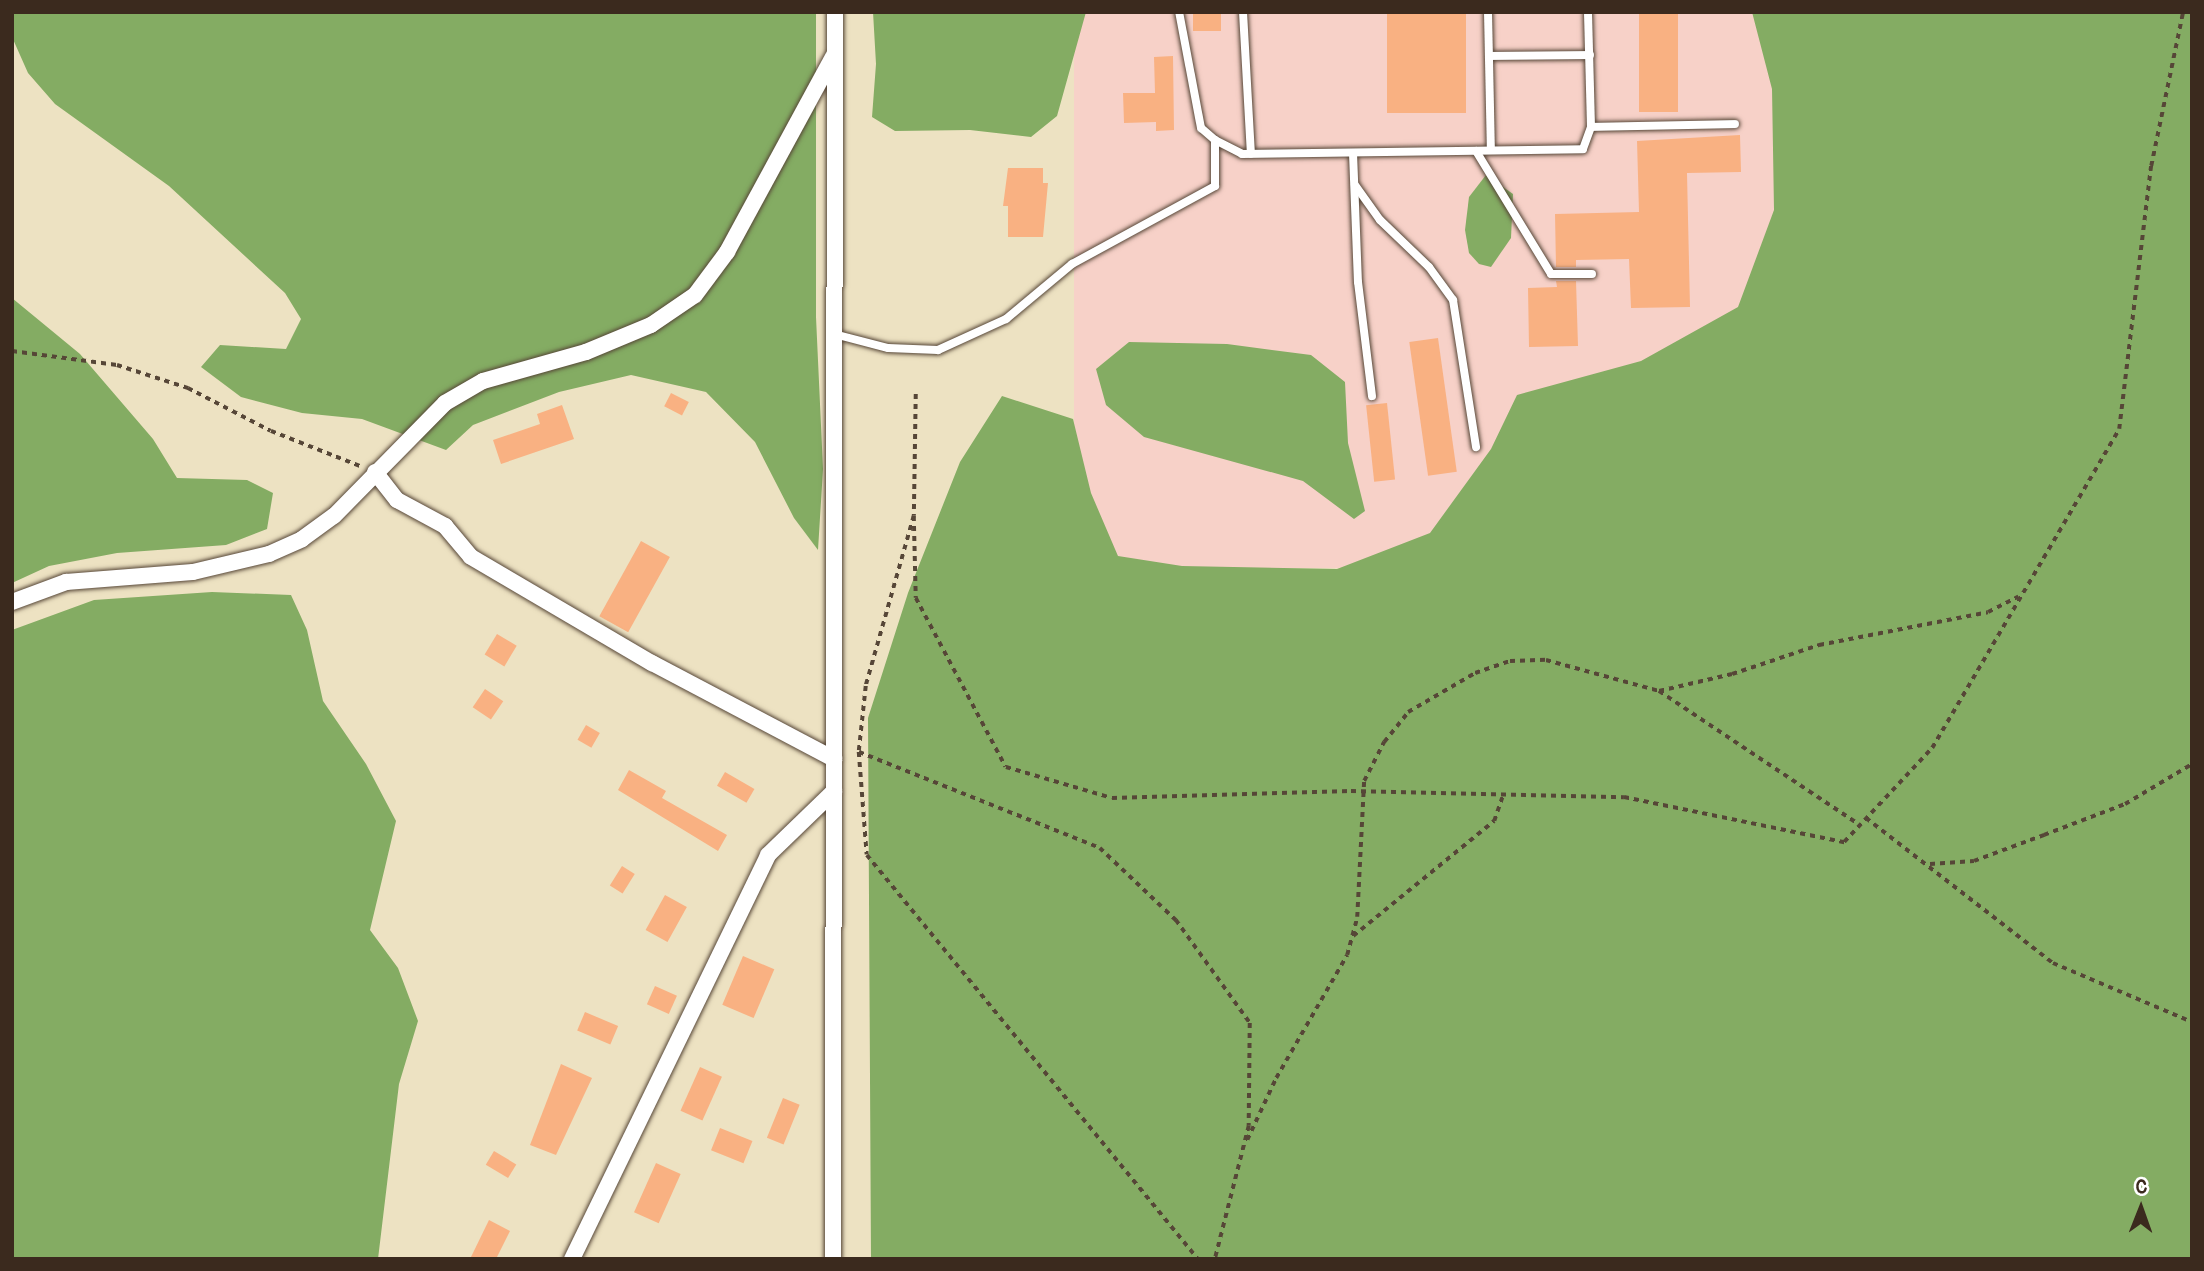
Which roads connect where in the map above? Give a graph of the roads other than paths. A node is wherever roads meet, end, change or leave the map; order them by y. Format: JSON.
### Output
{"nodes":[{"id":1,"x":835,"y":12,"type":"edge"},
{"id":2,"x":1179,"y":12,"type":"edge"},
{"id":3,"x":1242,"y":12,"type":"edge"},
{"id":4,"x":1489,"y":12,"type":"edge"},
{"id":5,"x":1588,"y":12,"type":"edge"},
{"id":6,"x":835,"y":53,"type":"junction"},
{"id":7,"x":1590,"y":55,"type":"junction"},
{"id":8,"x":1489,"y":56,"type":"junction"},
{"id":9,"x":1735,"y":124,"type":"dead end"},
{"id":10,"x":1591,"y":127,"type":"junction"},
{"id":11,"x":1215,"y":140,"type":"junction"},
{"id":12,"x":1491,"y":150,"type":"junction"},
{"id":13,"x":1476,"y":151,"type":"junction"},
{"id":14,"x":1353,"y":153,"type":"junction"},
{"id":15,"x":1251,"y":154,"type":"junction"},
{"id":16,"x":1354,"y":185,"type":"junction"},
{"id":17,"x":1592,"y":274,"type":"dead end"},
{"id":18,"x":834,"y":334,"type":"junction"},
{"id":19,"x":1372,"y":396,"type":"dead end"},
{"id":20,"x":1476,"y":447,"type":"dead end"},
{"id":21,"x":375,"y":472,"type":"junction"},
{"id":22,"x":12,"y":602,"type":"edge"},
{"id":23,"x":834,"y":759,"type":"junction"},
{"id":24,"x":834,"y":791,"type":"junction"},
{"id":25,"x":572,"y":1259,"type":"edge"},
{"id":26,"x":833,"y":1259,"type":"edge"}],
"edges":[{"from":1,"to":6,"type":"street"},
{"from":2,"to":11,"type":"lane"},
{"from":3,"to":15,"type":"lane"},
{"from":4,"to":8,"type":"lane"},
{"from":5,"to":7,"type":"lane"},
{"from":6,"to":18,"type":"street"},
{"from":6,"to":21,"type":"street"},
{"from":7,"to":8,"type":"lane"},
{"from":7,"to":10,"type":"lane"},
{"from":8,"to":12,"type":"lane"},
{"from":9,"to":10,"type":"lane"},
{"from":10,"to":12,"type":"lane"},
{"from":11,"to":15,"type":"lane"},
{"from":11,"to":18,"type":"lane"},
{"from":12,"to":13,"type":"lane"},
{"from":13,"to":14,"type":"lane"},
{"from":13,"to":17,"type":"lane"},
{"from":14,"to":15,"type":"lane"},
{"from":14,"to":16,"type":"lane"},
{"from":16,"to":19,"type":"lane"},
{"from":16,"to":20,"type":"lane"},
{"from":18,"to":23,"type":"street"},
{"from":21,"to":22,"type":"street"},
{"from":21,"to":23,"type":"street"},
{"from":23,"to":24,"type":"street"},
{"from":24,"to":25,"type":"street"},
{"from":24,"to":26,"type":"street"}]}
